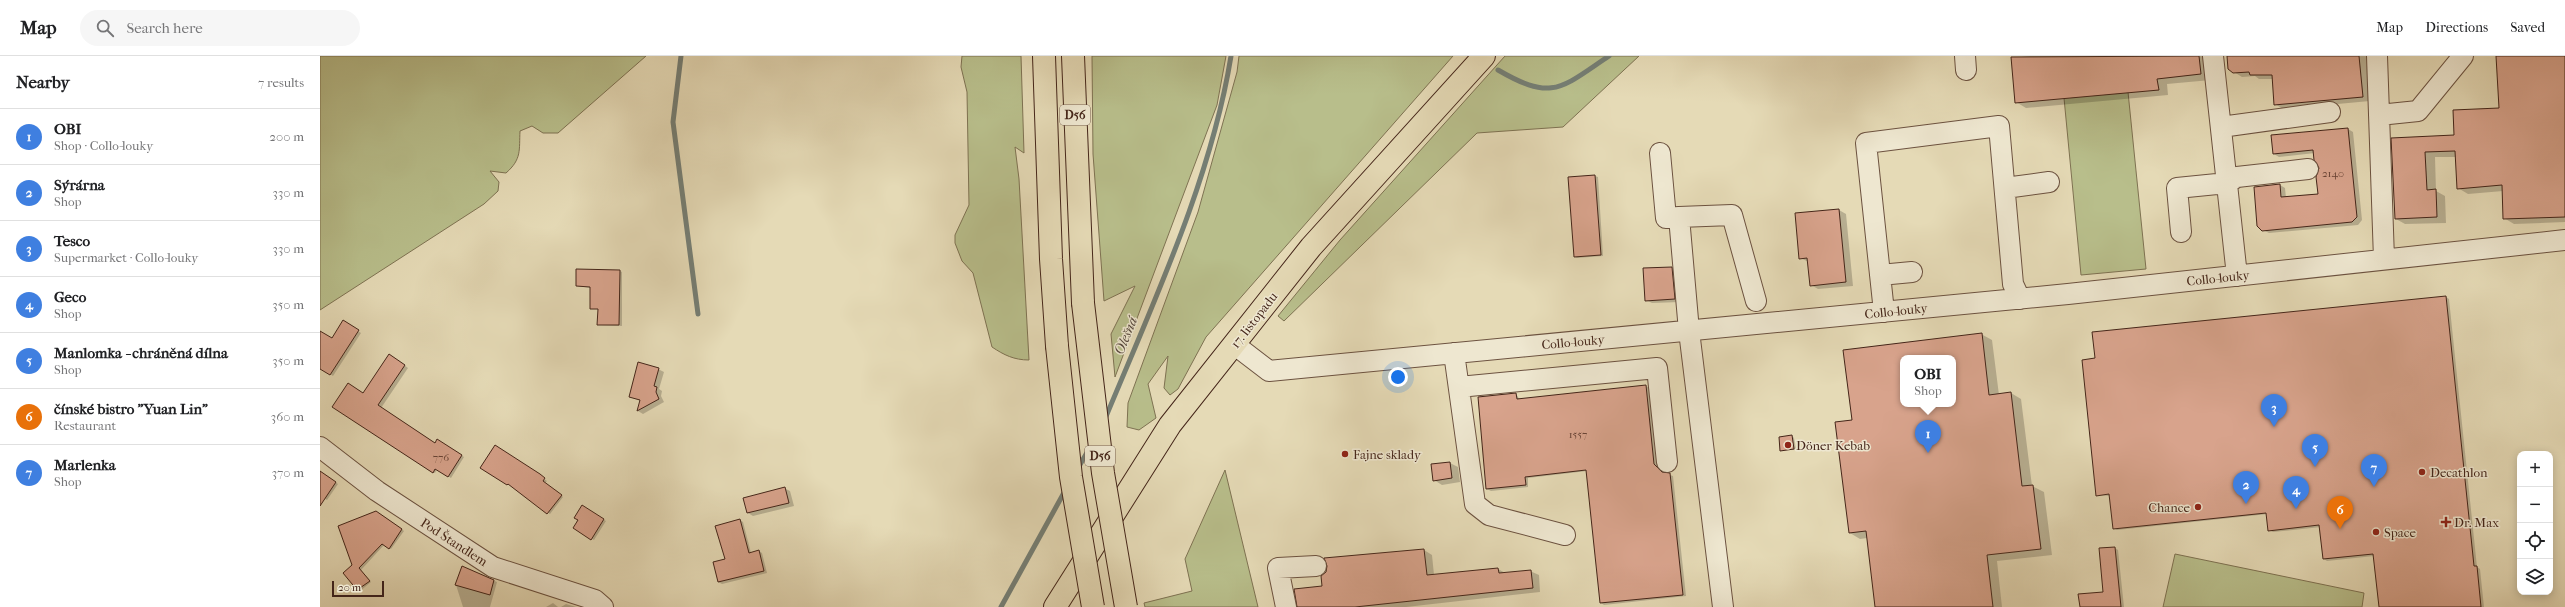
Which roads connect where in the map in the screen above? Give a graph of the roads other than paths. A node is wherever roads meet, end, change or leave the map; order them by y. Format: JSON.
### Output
{"nodes":[{"id":1,"x":1044,"y":56,"type":"edge"},
{"id":2,"x":1073,"y":56,"type":"edge"},
{"id":3,"x":1484,"y":56,"type":"edge"},
{"id":4,"x":2213,"y":56,"type":"edge"},
{"id":5,"x":2376,"y":56,"type":"edge"},
{"id":6,"x":2463,"y":56,"type":"edge"},
{"id":7,"x":2330,"y":112,"type":"dead end"},
{"id":8,"x":2379,"y":115,"type":"junction"},
{"id":9,"x":2221,"y":127,"type":"junction"},
{"id":10,"x":1660,"y":153,"type":"dead end"},
{"id":11,"x":2308,"y":169,"type":"dead end"},
{"id":12,"x":2049,"y":182,"type":"dead end"},
{"id":13,"x":2227,"y":183,"type":"junction"},
{"id":14,"x":2005,"y":188,"type":"junction"},
{"id":15,"x":1679,"y":217,"type":"junction"},
{"id":16,"x":2181,"y":232,"type":"dead end"},
{"id":17,"x":2565,"y":240,"type":"edge"},
{"id":18,"x":2384,"y":259,"type":"junction"},
{"id":19,"x":1912,"y":272,"type":"dead end"},
{"id":20,"x":1880,"y":275,"type":"junction"},
{"id":21,"x":2237,"y":276,"type":"junction"},
{"id":22,"x":2020,"y":299,"type":"junction"},
{"id":23,"x":1756,"y":301,"type":"dead end"},
{"id":24,"x":1884,"y":312,"type":"junction"},
{"id":25,"x":1689,"y":331,"type":"junction"},
{"id":26,"x":1235,"y":345,"type":"junction"},
{"id":27,"x":1454,"y":354,"type":"junction"},
{"id":28,"x":1459,"y":387,"type":"junction"},
{"id":29,"x":320,"y":447,"type":"edge"},
{"id":30,"x":1667,"y":462,"type":"dead end"},
{"id":31,"x":1566,"y":535,"type":"dead end"},
{"id":32,"x":1316,"y":566,"type":"dead end"},
{"id":33,"x":603,"y":607,"type":"edge"},
{"id":34,"x":1055,"y":607,"type":"edge"},
{"id":35,"x":1093,"y":607,"type":"edge"},
{"id":36,"x":1126,"y":607,"type":"edge"},
{"id":37,"x":1286,"y":607,"type":"edge"},
{"id":38,"x":1723,"y":607,"type":"edge"}],
"edges":[{"from":1,"to":35,"type":"main road","number":"D56","bridge":true},
{"from":2,"to":36,"type":"main road","number":"D56","bridge":true},
{"from":3,"to":26,"type":"main road","name":"17. listopadu"},
{"from":4,"to":9,"type":"street"},
{"from":5,"to":8,"type":"street"},
{"from":6,"to":8,"type":"street"},
{"from":7,"to":9,"type":"street"},
{"from":8,"to":18,"type":"street"},
{"from":9,"to":13,"type":"street"},
{"from":10,"to":15,"type":"street"},
{"from":11,"to":13,"type":"street"},
{"from":12,"to":14,"type":"street"},
{"from":13,"to":16,"type":"street"},
{"from":13,"to":21,"type":"street"},
{"from":14,"to":20,"type":"street"},
{"from":14,"to":22,"type":"street"},
{"from":15,"to":23,"type":"street"},
{"from":15,"to":25,"type":"street"},
{"from":17,"to":18,"type":"street","name":"Collo-louky"},
{"from":18,"to":21,"type":"street","name":"Collo-louky"},
{"from":19,"to":20,"type":"street"},
{"from":20,"to":24,"type":"street"},
{"from":21,"to":22,"type":"street","name":"Collo-louky"},
{"from":22,"to":24,"type":"street","name":"Collo-louky"},
{"from":24,"to":25,"type":"street","name":"Collo-louky"},
{"from":25,"to":27,"type":"street","name":"Collo-louky"},
{"from":25,"to":38,"type":"street"},
{"from":26,"to":27,"type":"street","name":"Collo-louky"},
{"from":26,"to":34,"type":"main road","name":"17. listopadu"},
{"from":27,"to":28,"type":"street"},
{"from":28,"to":30,"type":"street"},
{"from":28,"to":31,"type":"street"},
{"from":29,"to":33,"type":"street","name":"Pod Štandlem"},
{"from":32,"to":37,"type":"street"}]}
